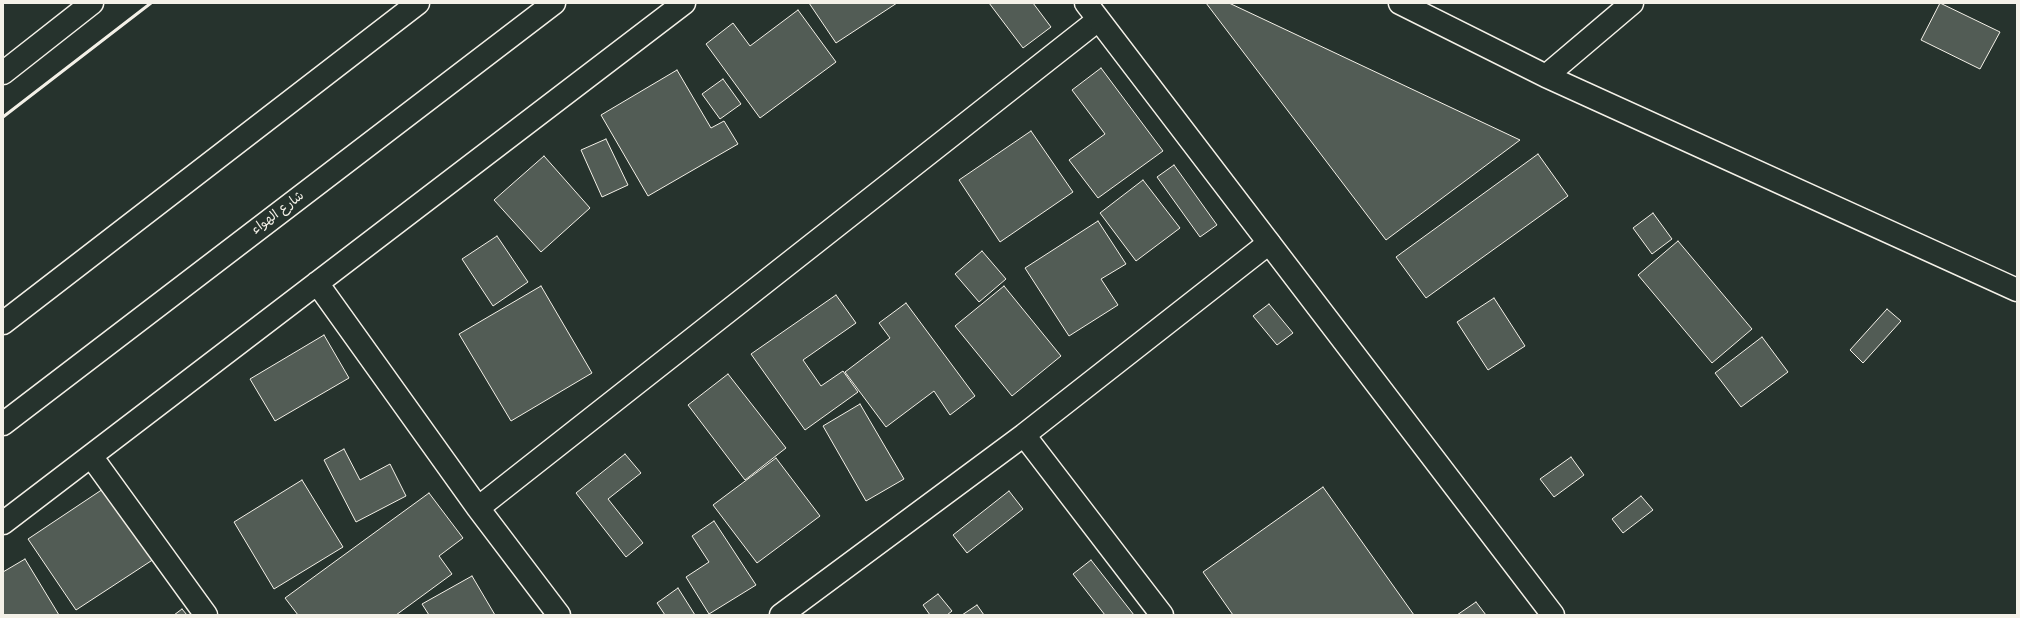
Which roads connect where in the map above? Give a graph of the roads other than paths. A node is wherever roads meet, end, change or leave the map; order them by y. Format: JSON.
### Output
{"nodes":[{"id":1,"x":92,"y":3,"type":"edge"},
{"id":2,"x":418,"y":3,"type":"edge"},
{"id":3,"x":554,"y":3,"type":"edge"},
{"id":4,"x":684,"y":3,"type":"edge"},
{"id":5,"x":1400,"y":3,"type":"edge"},
{"id":6,"x":1632,"y":3,"type":"edge"},
{"id":7,"x":1092,"y":11,"type":"edge"},
{"id":8,"x":3,"y":73,"type":"edge"},
{"id":9,"x":1546,"y":76,"type":"junction"},
{"id":10,"x":1269,"y":243,"type":"junction"},
{"id":11,"x":317,"y":283,"type":"junction"},
{"id":12,"x":2017,"y":290,"type":"edge"},
{"id":13,"x":3,"y":323,"type":"edge"},
{"id":14,"x":3,"y":424,"type":"edge"},
{"id":15,"x":1024,"y":435,"type":"junction"},
{"id":16,"x":91,"y":456,"type":"junction"},
{"id":17,"x":478,"y":508,"type":"junction"},
{"id":18,"x":3,"y":523,"type":"edge"},
{"id":19,"x":206,"y":615,"type":"edge"},
{"id":20,"x":559,"y":615,"type":"edge"},
{"id":21,"x":781,"y":615,"type":"edge"},
{"id":22,"x":1162,"y":615,"type":"edge"},
{"id":23,"x":1553,"y":615,"type":"edge"}],
"edges":[{"from":1,"to":8,"type":"main road"},
{"from":2,"to":13,"type":"main road"},
{"from":3,"to":14,"type":"main road","name":"شارع الهواء"},
{"from":4,"to":11,"type":"main road"},
{"from":5,"to":9,"type":"main road"},
{"from":6,"to":9,"type":"main road"},
{"from":7,"to":10,"type":"main road"},
{"from":7,"to":17,"type":"main road"},
{"from":9,"to":12,"type":"main road"},
{"from":10,"to":15,"type":"main road"},
{"from":10,"to":23,"type":"main road"},
{"from":11,"to":16,"type":"main road"},
{"from":11,"to":17,"type":"main road"},
{"from":15,"to":21,"type":"main road"},
{"from":15,"to":22,"type":"main road"},
{"from":16,"to":18,"type":"main road"},
{"from":16,"to":19,"type":"main road"},
{"from":17,"to":20,"type":"main road"}]}
